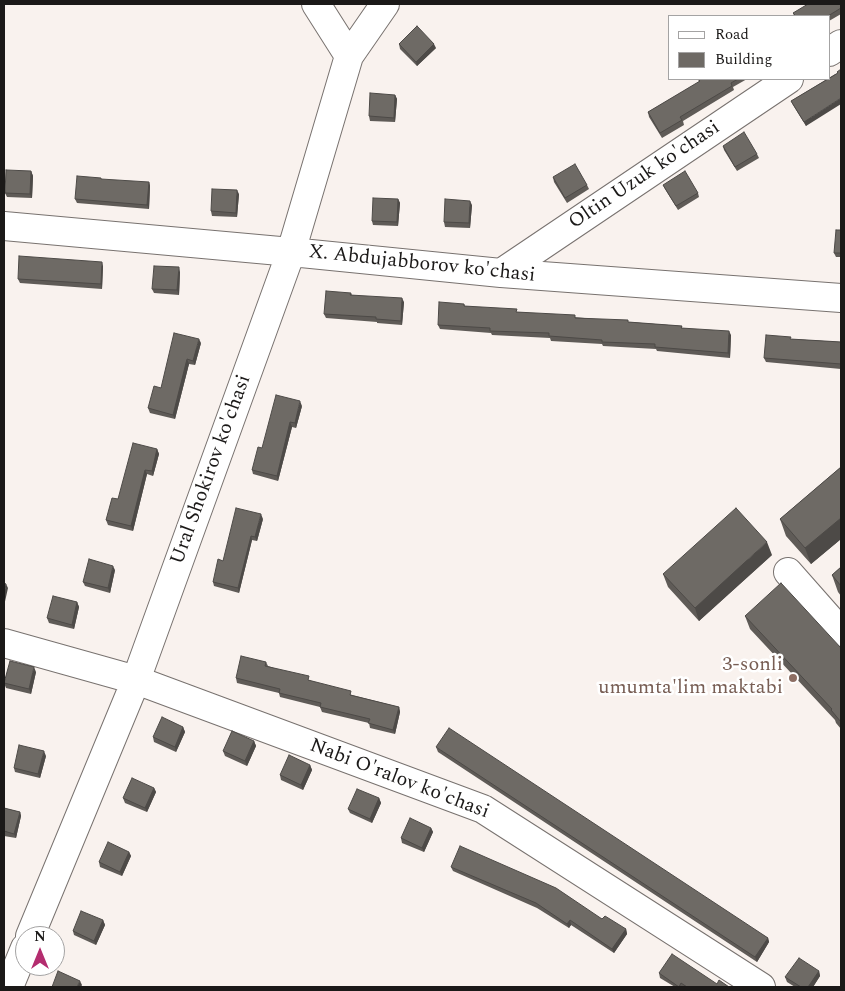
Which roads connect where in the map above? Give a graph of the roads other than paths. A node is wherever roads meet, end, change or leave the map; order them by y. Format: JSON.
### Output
{"nodes":[{"id":1,"x":316,"y":4,"type":"edge"},
{"id":2,"x":385,"y":4,"type":"edge"},
{"id":3,"x":841,"y":44,"type":"edge"},
{"id":4,"x":830,"y":51,"type":"edge"},
{"id":5,"x":350,"y":56,"type":"junction"},
{"id":6,"x":788,"y":80,"type":"edge"},
{"id":7,"x":4,"y":226,"type":"edge"},
{"id":8,"x":291,"y":252,"type":"junction"},
{"id":9,"x":501,"y":274,"type":"junction"},
{"id":10,"x":841,"y":298,"type":"edge"},
{"id":11,"x":788,"y":572,"type":"dead end"},
{"id":12,"x":841,"y":632,"type":"edge"},
{"id":13,"x":4,"y":643,"type":"edge"},
{"id":14,"x":136,"y":680,"type":"junction"},
{"id":15,"x":34,"y":926,"type":"edge"},
{"id":16,"x":15,"y":972,"type":"edge"},
{"id":17,"x":9,"y":987,"type":"edge"},
{"id":18,"x":761,"y":987,"type":"edge"}],
"edges":[{"from":1,"to":5,"type":"street"},
{"from":2,"to":5,"type":"street","name":"Ural Shokirov ko'chasi"},
{"from":3,"to":4,"type":"street"},
{"from":5,"to":8,"type":"street","name":"Ural Shokirov ko'chasi"},
{"from":6,"to":9,"type":"street","name":"Oltin Uzuk ko'chasi"},
{"from":7,"to":8,"type":"street","name":"X. Abdujabborov ko'chasi"},
{"from":8,"to":9,"type":"street","name":"X. Abdujabborov ko'chasi"},
{"from":8,"to":14,"type":"street","name":"Ural Shokirov ko'chasi"},
{"from":9,"to":10,"type":"street","name":"X. Abdujabborov ko'chasi"},
{"from":11,"to":12,"type":"street"},
{"from":13,"to":14,"type":"street","name":"Nabi O'ralov ko'chasi"},
{"from":14,"to":15,"type":"street","name":"Ural Shokirov ko'chasi"},
{"from":14,"to":18,"type":"street","name":"Nabi O'ralov ko'chasi"},
{"from":16,"to":17,"type":"street"}]}
